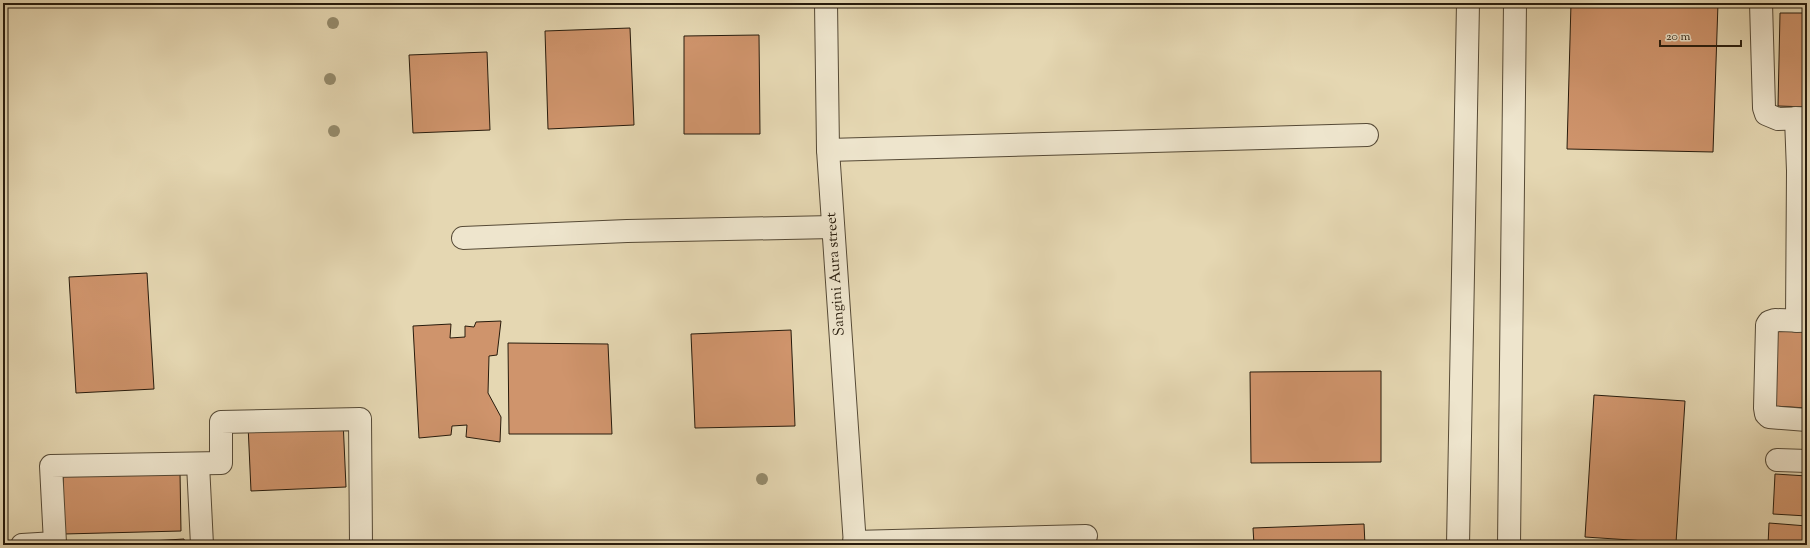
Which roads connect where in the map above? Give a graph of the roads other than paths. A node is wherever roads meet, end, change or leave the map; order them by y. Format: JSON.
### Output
{"nodes":[{"id":1,"x":826,"y":3,"type":"edge"},
{"id":2,"x":1468,"y":3,"type":"edge"},
{"id":3,"x":1514,"y":3,"type":"edge"},
{"id":4,"x":1761,"y":3,"type":"edge"},
{"id":5,"x":1802,"y":118,"type":"edge"},
{"id":6,"x":1367,"y":135,"type":"dead end"},
{"id":7,"x":828,"y":150,"type":"junction"},
{"id":8,"x":1803,"y":171,"type":"edge"},
{"id":9,"x":833,"y":227,"type":"junction"},
{"id":10,"x":463,"y":238,"type":"dead end"},
{"id":11,"x":1802,"y":282,"type":"edge"},
{"id":12,"x":1802,"y":321,"type":"edge"},
{"id":13,"x":1807,"y":420,"type":"edge"},
{"id":14,"x":1777,"y":460,"type":"dead end"},
{"id":15,"x":1807,"y":461,"type":"edge"},
{"id":16,"x":198,"y":464,"type":"junction"},
{"id":17,"x":1086,"y":536,"type":"dead end"},
{"id":18,"x":854,"y":544,"type":"edge"},
{"id":19,"x":27,"y":545,"type":"edge"},
{"id":20,"x":202,"y":545,"type":"edge"},
{"id":21,"x":361,"y":545,"type":"edge"},
{"id":22,"x":1458,"y":545,"type":"edge"},
{"id":23,"x":1509,"y":545,"type":"edge"}],
"edges":[{"from":1,"to":7,"type":"street","name":"Sangini Aura street"},
{"from":2,"to":22,"type":"street"},
{"from":3,"to":23,"type":"street"},
{"from":4,"to":5,"type":"street"},
{"from":5,"to":8,"type":"street"},
{"from":6,"to":7,"type":"street"},
{"from":7,"to":9,"type":"street","name":"Sangini Aura street"},
{"from":8,"to":11,"type":"street"},
{"from":9,"to":10,"type":"street"},
{"from":9,"to":18,"type":"street","name":"Sangini Aura street"},
{"from":11,"to":12,"type":"street"},
{"from":12,"to":13,"type":"street"},
{"from":14,"to":15,"type":"street"},
{"from":16,"to":19,"type":"street"},
{"from":16,"to":20,"type":"street"},
{"from":16,"to":21,"type":"street"},
{"from":17,"to":18,"type":"street"}]}
